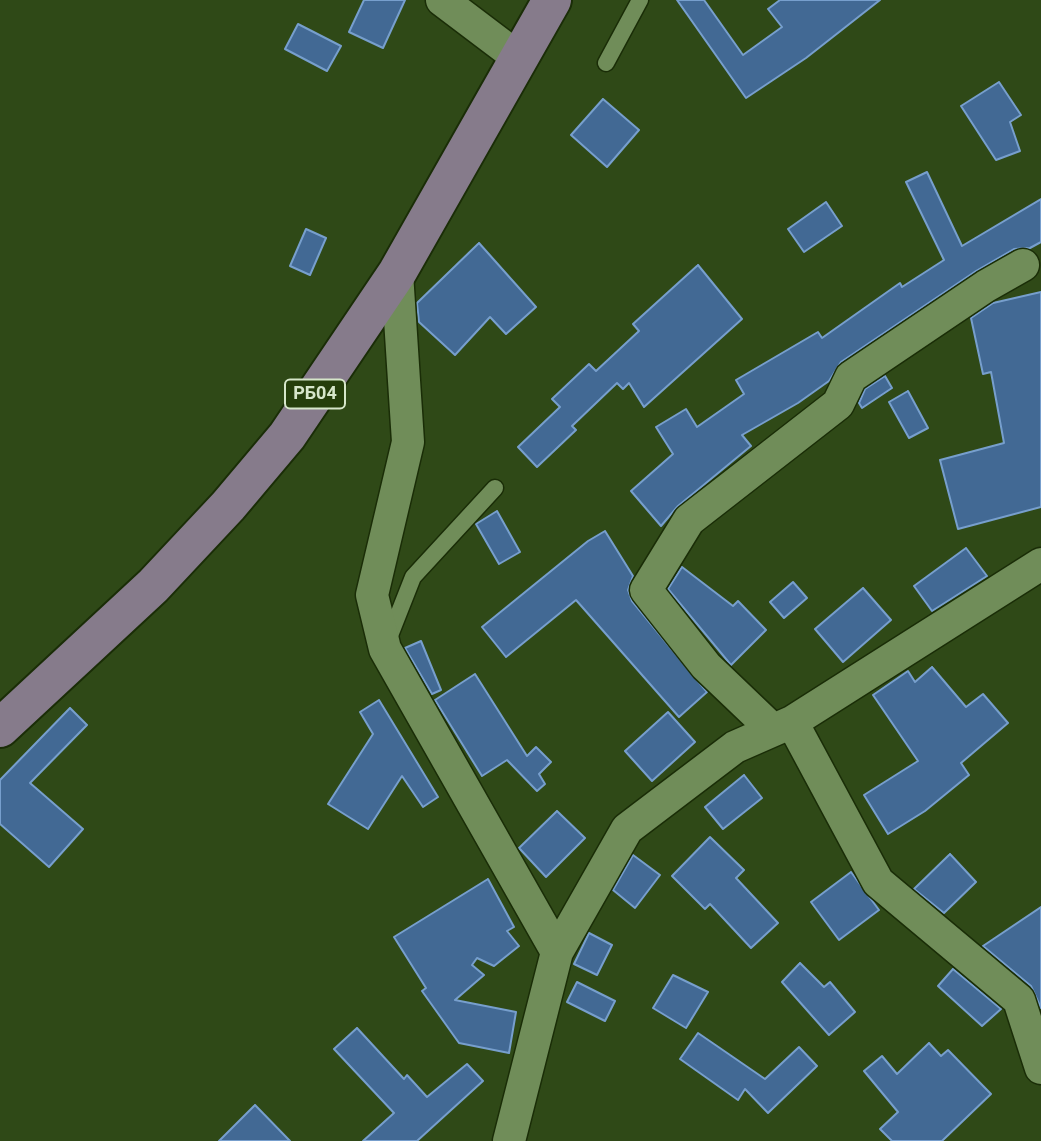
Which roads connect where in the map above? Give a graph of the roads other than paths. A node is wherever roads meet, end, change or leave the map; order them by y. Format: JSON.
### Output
{"nodes":[{"id":1,"x":442,"y":0,"type":"edge"},
{"id":2,"x":552,"y":0,"type":"edge"},
{"id":3,"x":640,"y":0,"type":"edge"},
{"id":4,"x":520,"y":59,"type":"junction"},
{"id":5,"x":606,"y":63,"type":"dead end"},
{"id":6,"x":1023,"y":265,"type":"dead end"},
{"id":7,"x":397,"y":272,"type":"junction"},
{"id":8,"x":495,"y":488,"type":"dead end"},
{"id":9,"x":1041,"y":564,"type":"edge"},
{"id":10,"x":385,"y":649,"type":"junction"},
{"id":11,"x":783,"y":726,"type":"junction"},
{"id":12,"x":0,"y":728,"type":"edge"},
{"id":13,"x":557,"y":952,"type":"junction"},
{"id":14,"x":1041,"y":1069,"type":"edge"},
{"id":15,"x":509,"y":1141,"type":"edge"}],
"edges":[{"from":1,"to":4,"type":"street"},
{"from":2,"to":4,"type":"main road","number":"РБ04"},
{"from":3,"to":5,"type":"lane"},
{"from":4,"to":7,"type":"main road","number":"РБ04"},
{"from":6,"to":11,"type":"street"},
{"from":7,"to":10,"type":"street"},
{"from":7,"to":12,"type":"main road","number":"РБ04"},
{"from":8,"to":10,"type":"lane"},
{"from":9,"to":11,"type":"street"},
{"from":10,"to":13,"type":"street"},
{"from":11,"to":13,"type":"street"},
{"from":11,"to":14,"type":"street"},
{"from":13,"to":15,"type":"street"}]}
